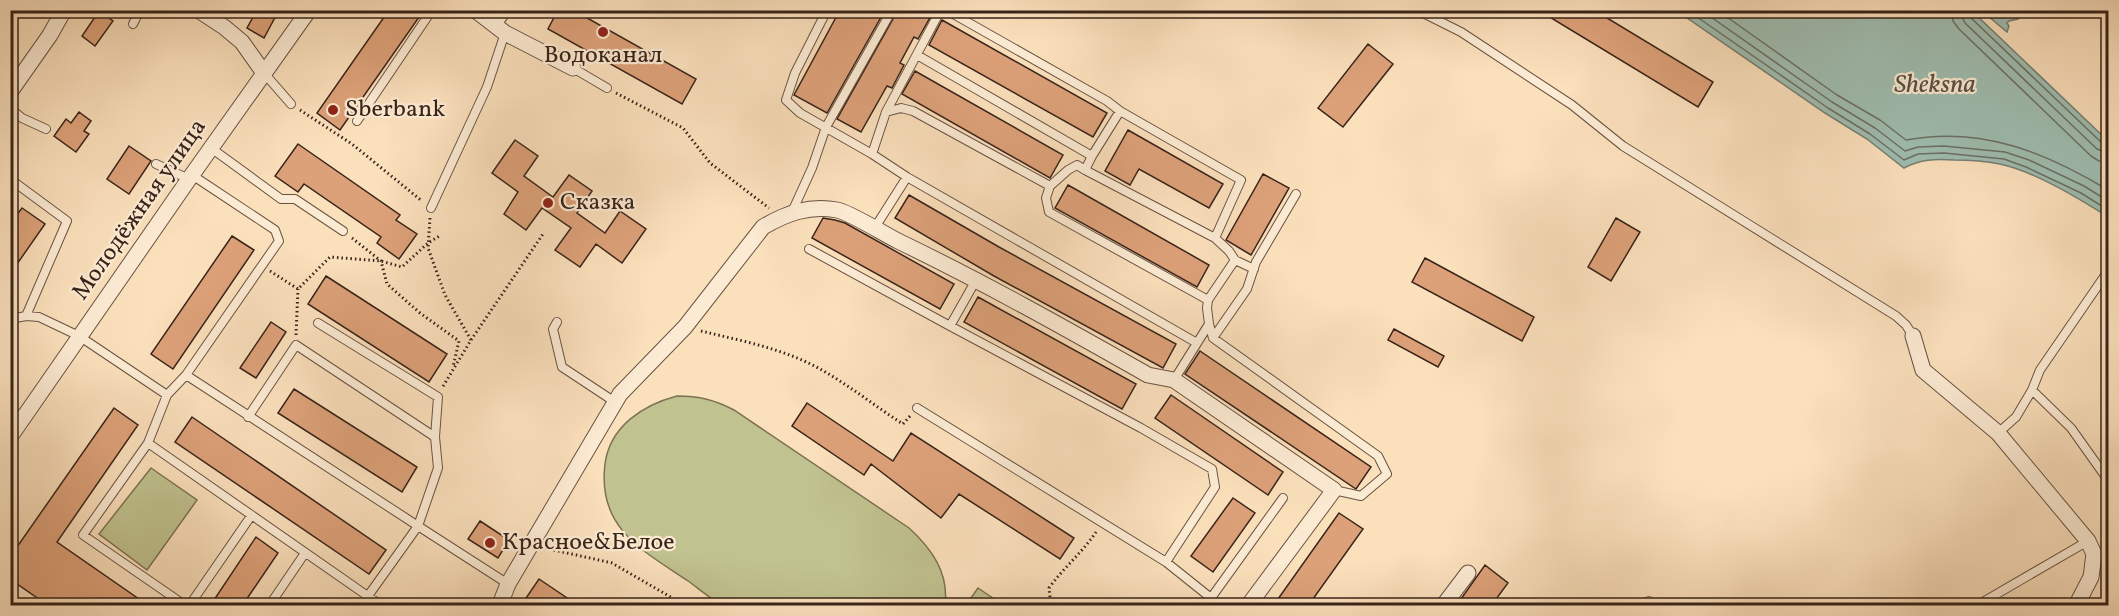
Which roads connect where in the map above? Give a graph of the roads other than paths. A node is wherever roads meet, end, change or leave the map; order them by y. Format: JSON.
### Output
{"nodes":[{"id":1,"x":64,"y":10,"type":"edge"},
{"id":2,"x":140,"y":10,"type":"edge"},
{"id":3,"x":198,"y":10,"type":"edge"},
{"id":4,"x":309,"y":10,"type":"edge"},
{"id":5,"x":432,"y":10,"type":"edge"},
{"id":6,"x":475,"y":10,"type":"edge"},
{"id":7,"x":508,"y":10,"type":"edge"},
{"id":8,"x":827,"y":10,"type":"edge"},
{"id":9,"x":892,"y":10,"type":"edge"},
{"id":10,"x":1417,"y":10,"type":"edge"},
{"id":11,"x":133,"y":24,"type":"dead end"},
{"id":12,"x":501,"y":29,"type":"junction"},
{"id":13,"x":917,"y":56,"type":"junction"},
{"id":14,"x":573,"y":68,"type":"joint"},
{"id":15,"x":264,"y":73,"type":"junction"},
{"id":16,"x":607,"y":88,"type":"road end"},
{"id":17,"x":10,"y":92,"type":"edge"},
{"id":18,"x":291,"y":104,"type":"road end"},
{"id":19,"x":10,"y":108,"type":"edge"},
{"id":20,"x":1120,"y":111,"type":"junction"},
{"id":21,"x":886,"y":112,"type":"junction"},
{"id":22,"x":357,"y":121,"type":"dead end"},
{"id":23,"x":826,"y":127,"type":"junction"},
{"id":24,"x":46,"y":129,"type":"dead end"},
{"id":25,"x":211,"y":148,"type":"junction"},
{"id":26,"x":872,"y":154,"type":"junction"},
{"id":27,"x":1092,"y":156,"type":"junction"},
{"id":28,"x":156,"y":164,"type":"dead end"},
{"id":29,"x":1085,"y":170,"type":"junction"},
{"id":30,"x":190,"y":177,"type":"junction"},
{"id":31,"x":906,"y":177,"type":"junction"},
{"id":32,"x":10,"y":179,"type":"edge"},
{"id":33,"x":1050,"y":186,"type":"junction"},
{"id":34,"x":1296,"y":194,"type":"dead end"},
{"id":35,"x":431,"y":208,"type":"road end"},
{"id":36,"x":786,"y":215,"type":"junction"},
{"id":37,"x":874,"y":229,"type":"junction"},
{"id":38,"x":344,"y":231,"type":"road end"},
{"id":39,"x":1215,"y":238,"type":"junction"},
{"id":40,"x":809,"y":249,"type":"dead end"},
{"id":41,"x":1235,"y":260,"type":"junction"},
{"id":42,"x":1254,"y":269,"type":"junction"},
{"id":43,"x":2109,"y":271,"type":"edge"},
{"id":44,"x":976,"y":279,"type":"junction"},
{"id":45,"x":1208,"y":300,"type":"junction"},
{"id":46,"x":26,"y":316,"type":"junction"},
{"id":47,"x":10,"y":319,"type":"edge"},
{"id":48,"x":557,"y":322,"type":"dead end"},
{"id":49,"x":318,"y":323,"type":"dead end"},
{"id":50,"x":1209,"y":324,"type":"junction"},
{"id":51,"x":950,"y":326,"type":"junction"},
{"id":52,"x":79,"y":336,"type":"junction"},
{"id":53,"x":1912,"y":336,"type":"joint"},
{"id":54,"x":1213,"y":338,"type":"junction"},
{"id":55,"x":1197,"y":343,"type":"junction"},
{"id":56,"x":186,"y":375,"type":"junction"},
{"id":57,"x":1174,"y":380,"type":"junction"},
{"id":58,"x":2032,"y":390,"type":"junction"},
{"id":59,"x":167,"y":395,"type":"junction"},
{"id":60,"x":615,"y":402,"type":"junction"},
{"id":61,"x":917,"y":408,"type":"road end"},
{"id":62,"x":248,"y":417,"type":"junction"},
{"id":63,"x":1998,"y":433,"type":"junction"},
{"id":64,"x":10,"y":437,"type":"edge"},
{"id":65,"x":435,"y":437,"type":"junction"},
{"id":66,"x":148,"y":443,"type":"junction"},
{"id":67,"x":2109,"y":480,"type":"edge"},
{"id":68,"x":1334,"y":490,"type":"junction"},
{"id":69,"x":1283,"y":498,"type":"dead end"},
{"id":70,"x":251,"y":516,"type":"junction"},
{"id":71,"x":418,"y":526,"type":"junction"},
{"id":72,"x":2088,"y":541,"type":"junction"},
{"id":73,"x":305,"y":553,"type":"junction"},
{"id":74,"x":1166,"y":562,"type":"junction"},
{"id":75,"x":1468,"y":573,"type":"dead end"},
{"id":76,"x":508,"y":584,"type":"junction"},
{"id":77,"x":368,"y":596,"type":"junction"},
{"id":78,"x":1211,"y":597,"type":"junction"},
{"id":79,"x":1649,"y":601,"type":"dead end"},
{"id":80,"x":501,"y":604,"type":"edge"},
{"id":81,"x":188,"y":606,"type":"edge"},
{"id":82,"x":269,"y":606,"type":"edge"},
{"id":83,"x":382,"y":606,"type":"edge"},
{"id":84,"x":1216,"y":606,"type":"edge"},
{"id":85,"x":1248,"y":606,"type":"edge"},
{"id":86,"x":1443,"y":606,"type":"edge"},
{"id":87,"x":1637,"y":606,"type":"edge"},
{"id":88,"x":1976,"y":606,"type":"edge"},
{"id":89,"x":2076,"y":606,"type":"edge"}],
"edges":[{"from":1,"to":17,"type":"street"},
{"from":2,"to":11,"type":"lane"},
{"from":3,"to":15,"type":"street"},
{"from":4,"to":15,"type":"street","name":"Молодёжная улица"},
{"from":5,"to":22,"type":"lane"},
{"from":6,"to":12,"type":"street"},
{"from":7,"to":12,"type":"lane"},
{"from":8,"to":23,"type":"lane"},
{"from":9,"to":23,"type":"lane"},
{"from":10,"to":53,"type":"lane"},
{"from":12,"to":14,"type":"street"},
{"from":12,"to":35,"type":"lane"},
{"from":13,"to":20,"type":"lane"},
{"from":13,"to":21,"type":"lane"},
{"from":13,"to":27,"type":"lane"},
{"from":14,"to":16,"type":"lane"},
{"from":15,"to":18,"type":"lane"},
{"from":15,"to":25,"type":"street","name":"Молодёжная улица"},
{"from":19,"to":24,"type":"lane"},
{"from":20,"to":27,"type":"lane"},
{"from":20,"to":39,"type":"lane"},
{"from":21,"to":26,"type":"lane"},
{"from":21,"to":33,"type":"lane"},
{"from":23,"to":26,"type":"lane"},
{"from":23,"to":36,"type":"lane"},
{"from":25,"to":30,"type":"street","name":"Молодёжная улица"},
{"from":25,"to":38,"type":"lane"},
{"from":26,"to":31,"type":"lane"},
{"from":27,"to":29,"type":"lane"},
{"from":28,"to":30,"type":"lane"},
{"from":29,"to":33,"type":"lane"},
{"from":29,"to":39,"type":"lane"},
{"from":30,"to":52,"type":"street","name":"Молодёжная улица"},
{"from":30,"to":56,"type":"lane"},
{"from":31,"to":37,"type":"lane"},
{"from":31,"to":55,"type":"lane"},
{"from":32,"to":46,"type":"lane"},
{"from":33,"to":45,"type":"lane"},
{"from":34,"to":42,"type":"lane"},
{"from":36,"to":37,"type":"street"},
{"from":36,"to":60,"type":"street"},
{"from":37,"to":44,"type":"street"},
{"from":39,"to":41,"type":"lane"},
{"from":40,"to":51,"type":"lane"},
{"from":41,"to":42,"type":"lane"},
{"from":41,"to":45,"type":"lane"},
{"from":42,"to":54,"type":"lane"},
{"from":43,"to":58,"type":"lane"},
{"from":44,"to":51,"type":"lane"},
{"from":44,"to":57,"type":"street"},
{"from":45,"to":50,"type":"lane"},
{"from":46,"to":47,"type":"lane"},
{"from":46,"to":52,"type":"lane"},
{"from":48,"to":60,"type":"lane"},
{"from":49,"to":65,"type":"lane"},
{"from":50,"to":54,"type":"lane"},
{"from":50,"to":55,"type":"lane"},
{"from":51,"to":74,"type":"lane"},
{"from":52,"to":59,"type":"lane"},
{"from":52,"to":64,"type":"street","name":"Молодёжная улица"},
{"from":53,"to":63,"type":"street"},
{"from":54,"to":68,"type":"lane"},
{"from":55,"to":57,"type":"lane"},
{"from":56,"to":59,"type":"lane"},
{"from":56,"to":62,"type":"lane"},
{"from":57,"to":68,"type":"street"},
{"from":58,"to":63,"type":"lane"},
{"from":58,"to":67,"type":"lane"},
{"from":59,"to":66,"type":"lane"},
{"from":60,"to":76,"type":"street"},
{"from":61,"to":74,"type":"lane"},
{"from":62,"to":65,"type":"lane"},
{"from":62,"to":71,"type":"lane"},
{"from":63,"to":72,"type":"street"},
{"from":65,"to":71,"type":"lane"},
{"from":66,"to":70,"type":"lane"},
{"from":66,"to":81,"type":"lane"},
{"from":68,"to":85,"type":"street"},
{"from":69,"to":78,"type":"lane"},
{"from":70,"to":73,"type":"lane"},
{"from":70,"to":81,"type":"lane"},
{"from":71,"to":76,"type":"lane"},
{"from":71,"to":77,"type":"lane"},
{"from":72,"to":88,"type":"lane"},
{"from":72,"to":89,"type":"street"},
{"from":73,"to":77,"type":"lane"},
{"from":73,"to":82,"type":"lane"},
{"from":74,"to":78,"type":"lane"},
{"from":75,"to":86,"type":"street"},
{"from":76,"to":80,"type":"street"},
{"from":77,"to":83,"type":"lane"},
{"from":78,"to":84,"type":"lane"},
{"from":79,"to":87,"type":"lane"}]}
